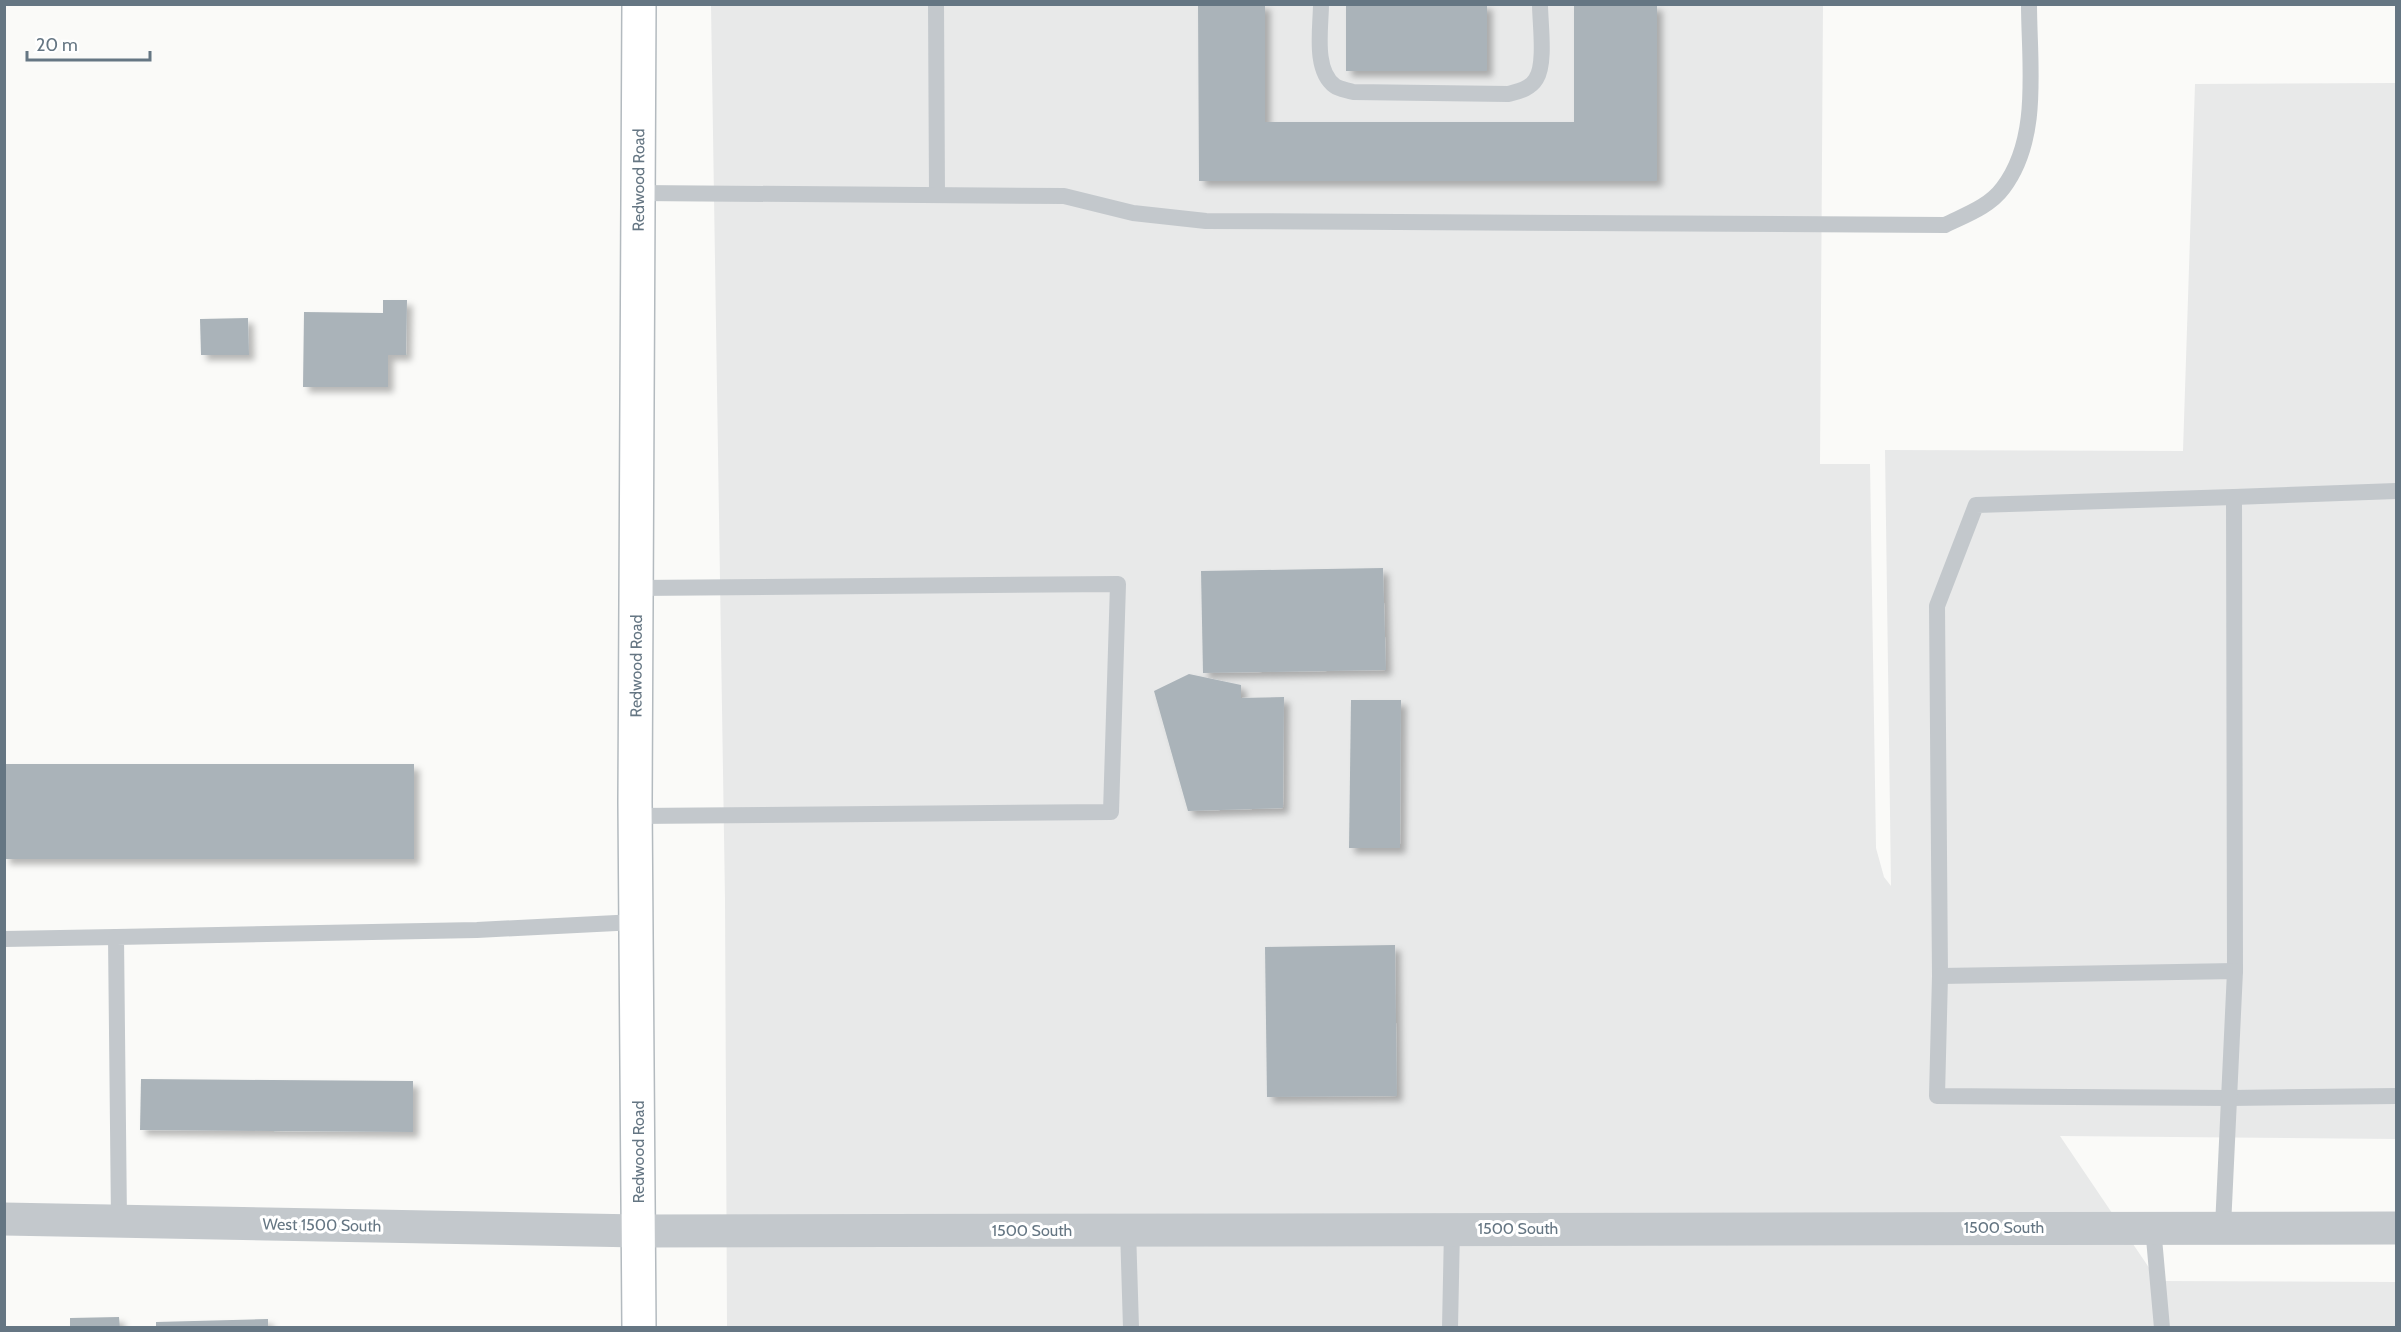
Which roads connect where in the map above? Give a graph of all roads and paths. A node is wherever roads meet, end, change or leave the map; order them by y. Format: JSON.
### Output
{"nodes":[{"id":1,"x":639,"y":4,"type":"edge"},
{"id":2,"x":936,"y":4,"type":"edge"},
{"id":3,"x":1321,"y":4,"type":"edge"},
{"id":4,"x":1540,"y":4,"type":"edge"},
{"id":5,"x":2029,"y":4,"type":"edge"},
{"id":6,"x":638,"y":193,"type":"junction"},
{"id":7,"x":936,"y":195,"type":"junction"},
{"id":8,"x":2397,"y":492,"type":"edge"},
{"id":9,"x":2234,"y":496,"type":"junction"},
{"id":10,"x":636,"y":588,"type":"junction"},
{"id":11,"x":635,"y":816,"type":"junction"},
{"id":12,"x":636,"y":922,"type":"junction"},
{"id":13,"x":116,"y":937,"type":"junction"},
{"id":14,"x":4,"y":939,"type":"edge"},
{"id":15,"x":2235,"y":971,"type":"junction"},
{"id":16,"x":1940,"y":976,"type":"junction"},
{"id":17,"x":2397,"y":1096,"type":"edge"},
{"id":18,"x":2230,"y":1098,"type":"junction"},
{"id":19,"x":4,"y":1219,"type":"edge"},
{"id":20,"x":119,"y":1221,"type":"junction"},
{"id":21,"x":2152,"y":1227,"type":"junction"},
{"id":22,"x":2223,"y":1227,"type":"junction"},
{"id":23,"x":2397,"y":1228,"type":"edge"},
{"id":24,"x":1128,"y":1229,"type":"junction"},
{"id":25,"x":1452,"y":1229,"type":"junction"},
{"id":26,"x":639,"y":1231,"type":"junction"},
{"id":27,"x":639,"y":1328,"type":"edge"},
{"id":28,"x":1131,"y":1328,"type":"edge"},
{"id":29,"x":1450,"y":1328,"type":"edge"},
{"id":30,"x":2162,"y":1328,"type":"edge"}],
"edges":[{"from":1,"to":6,"type":"main road","name":"Redwood Road"},
{"from":2,"to":7,"type":"lane"},
{"from":3,"to":4,"type":"lane"},
{"from":5,"to":7,"type":"lane"},
{"from":6,"to":7,"type":"lane"},
{"from":6,"to":10,"type":"main road","name":"Redwood Road"},
{"from":8,"to":9,"type":"lane"},
{"from":9,"to":15,"type":"lane"},
{"from":9,"to":16,"type":"lane"},
{"from":10,"to":11,"type":"main road","name":"Redwood Road"},
{"from":10,"to":11,"type":"lane"},
{"from":11,"to":12,"type":"main road","name":"Redwood Road"},
{"from":12,"to":13,"type":"lane"},
{"from":12,"to":26,"type":"main road","name":"Redwood Road"},
{"from":13,"to":14,"type":"lane"},
{"from":13,"to":20,"type":"lane"},
{"from":15,"to":16,"type":"lane"},
{"from":15,"to":18,"type":"lane"},
{"from":16,"to":18,"type":"lane"},
{"from":17,"to":18,"type":"lane"},
{"from":18,"to":22,"type":"lane"},
{"from":19,"to":20,"type":"street","name":"West 1500 South"},
{"from":20,"to":26,"type":"street","name":"West 1500 South"},
{"from":21,"to":22,"type":"street","name":"1500 South"},
{"from":21,"to":25,"type":"street","name":"1500 South"},
{"from":21,"to":30,"type":"lane"},
{"from":22,"to":23,"type":"street","name":"1500 South"},
{"from":24,"to":25,"type":"street","name":"1500 South"},
{"from":24,"to":26,"type":"street","name":"1500 South"},
{"from":24,"to":28,"type":"lane"},
{"from":25,"to":29,"type":"lane"},
{"from":26,"to":27,"type":"main road","name":"Redwood Road"}]}
